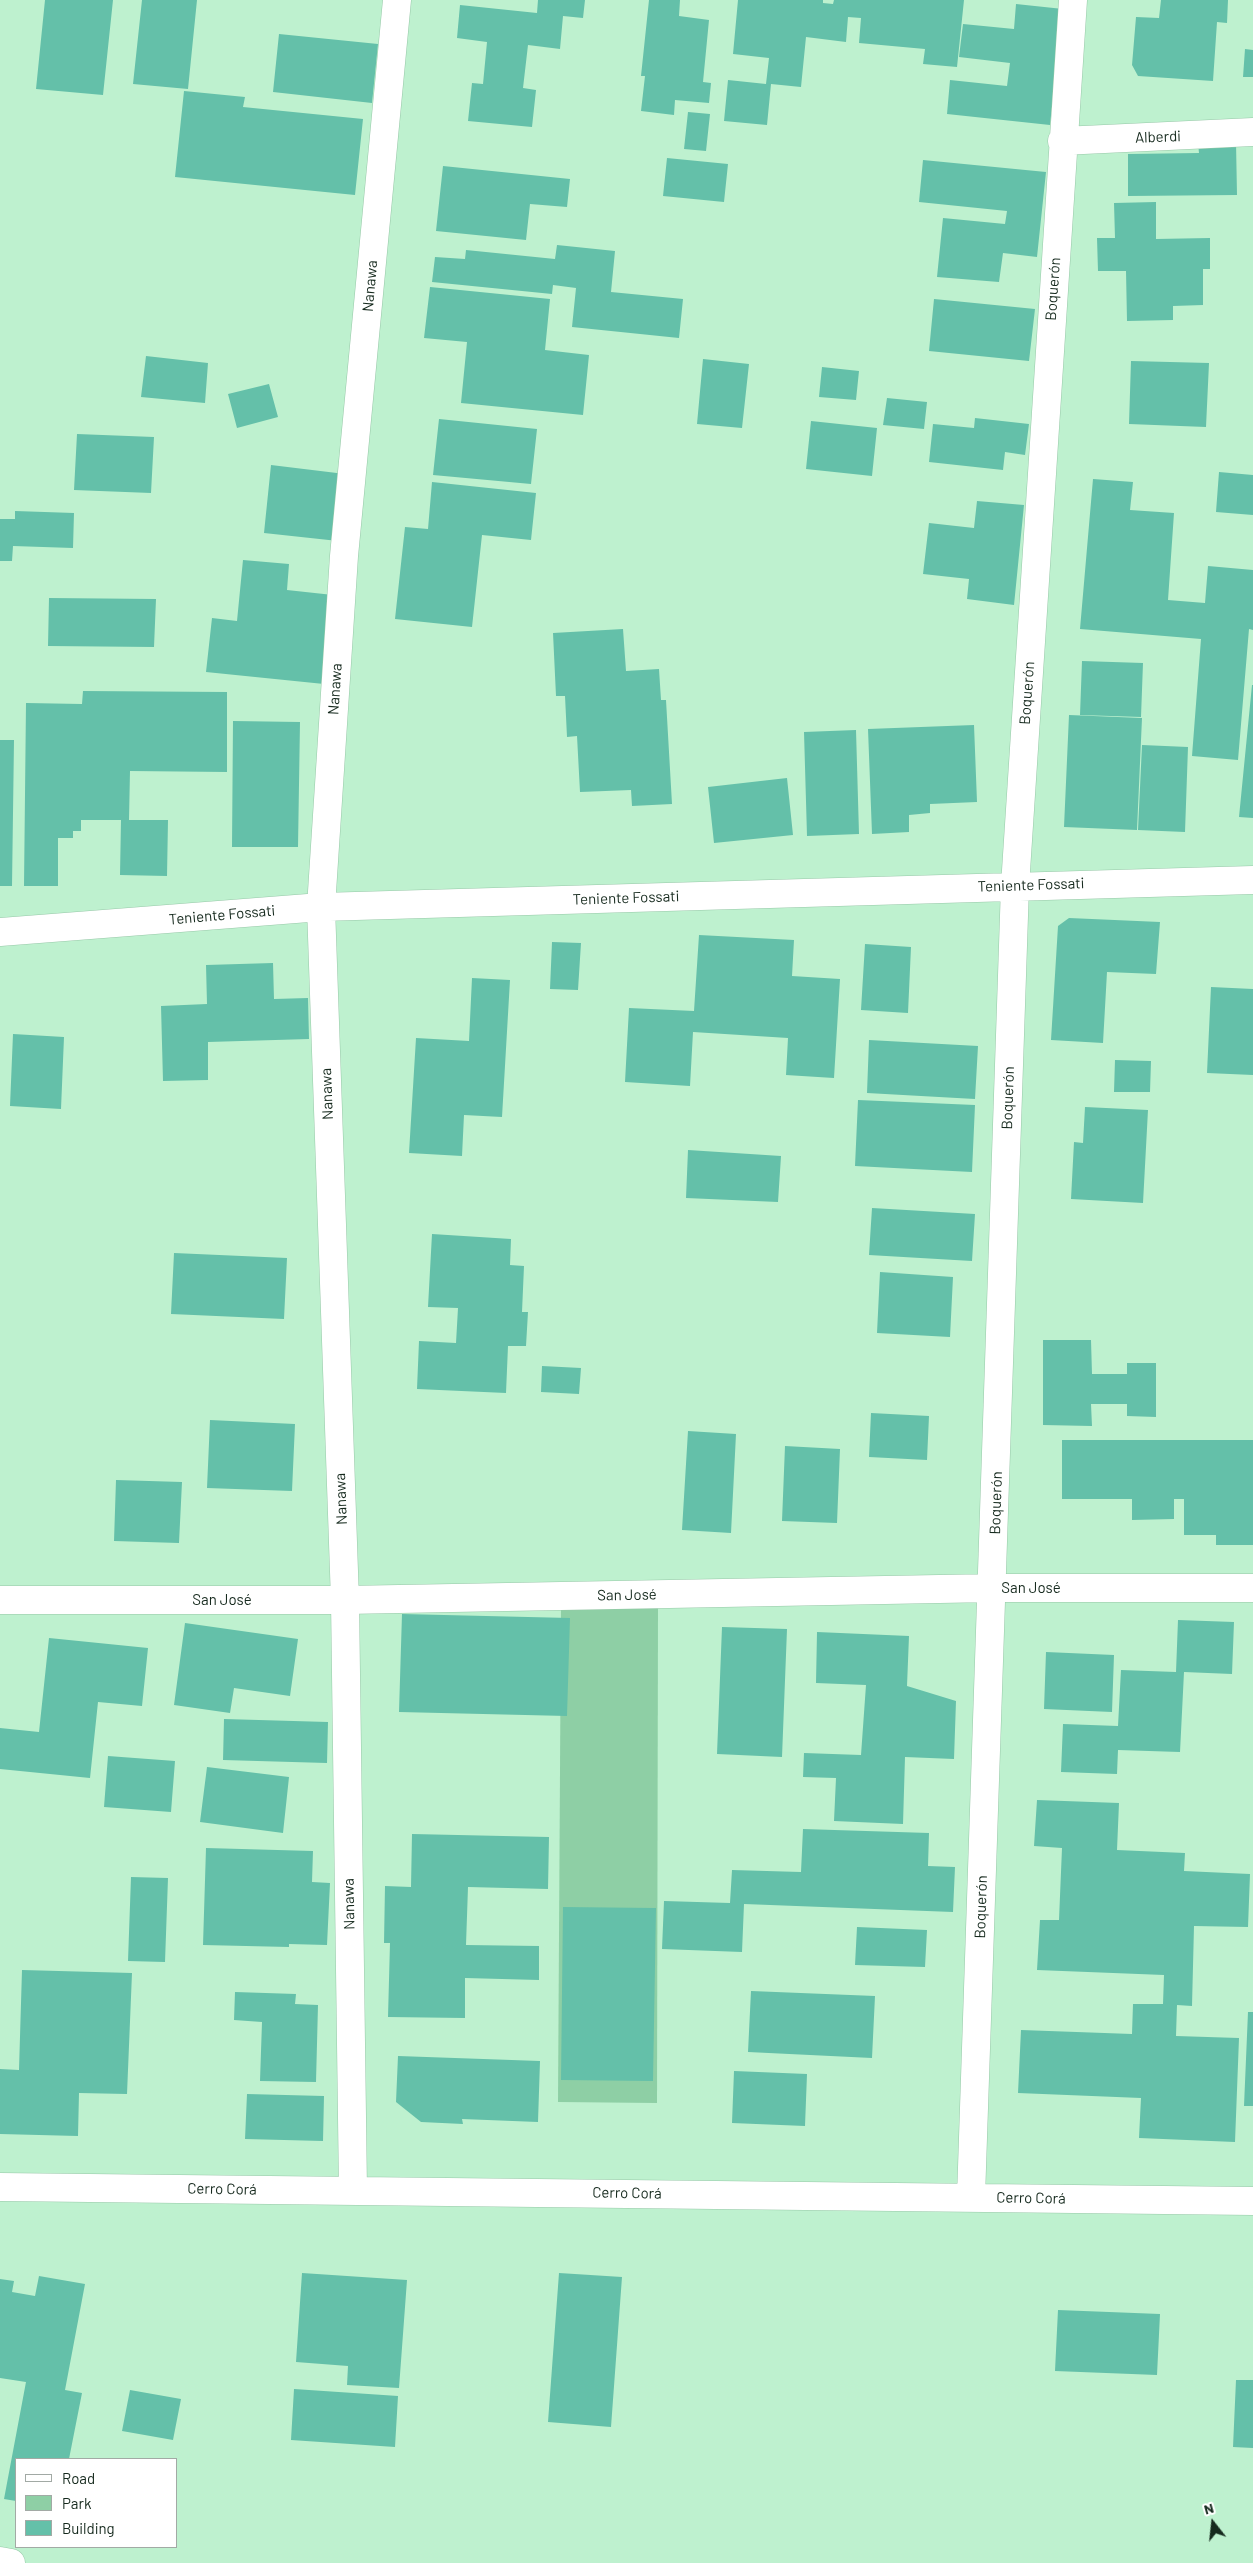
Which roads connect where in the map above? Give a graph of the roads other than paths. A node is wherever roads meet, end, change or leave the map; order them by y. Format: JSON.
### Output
{"nodes":[{"id":1,"x":396,"y":0,"type":"edge"},
{"id":2,"x":1073,"y":0,"type":"edge"},
{"id":3,"x":1253,"y":132,"type":"edge"},
{"id":4,"x":1062,"y":141,"type":"junction"},
{"id":5,"x":1253,"y":880,"type":"edge"},
{"id":6,"x":1015,"y":886,"type":"junction"},
{"id":7,"x":321,"y":907,"type":"junction"},
{"id":8,"x":0,"y":932,"type":"edge"},
{"id":9,"x":993,"y":1588,"type":"junction"},
{"id":10,"x":1253,"y":1588,"type":"edge"},
{"id":11,"x":0,"y":1600,"type":"edge"},
{"id":12,"x":344,"y":1600,"type":"junction"},
{"id":13,"x":0,"y":2187,"type":"edge"},
{"id":14,"x":353,"y":2191,"type":"junction"},
{"id":15,"x":971,"y":2197,"type":"junction"},
{"id":16,"x":1253,"y":2200,"type":"edge"},
{"id":17,"x":0,"y":2561,"type":"edge"},
{"id":18,"x":12,"y":2563,"type":"edge"}],
"edges":[{"from":1,"to":7,"type":"street","name":"Nanawa"},
{"from":2,"to":4,"type":"street","name":"Boquerón"},
{"from":3,"to":4,"type":"street","name":"Alberdi"},
{"from":4,"to":6,"type":"street","name":"Boquerón"},
{"from":5,"to":6,"type":"street","name":"Teniente Fossati"},
{"from":6,"to":7,"type":"street","name":"Teniente Fossati"},
{"from":6,"to":9,"type":"street","name":"Boquerón"},
{"from":7,"to":8,"type":"street","name":"Teniente Fossati"},
{"from":7,"to":12,"type":"street","name":"Nanawa"},
{"from":9,"to":10,"type":"street","name":"San José"},
{"from":9,"to":12,"type":"street","name":"San José"},
{"from":9,"to":15,"type":"street","name":"Boquerón"},
{"from":11,"to":12,"type":"street","name":"San José"},
{"from":12,"to":14,"type":"street","name":"Nanawa"},
{"from":13,"to":14,"type":"street","name":"Cerro Corá"},
{"from":14,"to":15,"type":"street","name":"Cerro Corá"},
{"from":15,"to":16,"type":"street","name":"Cerro Corá"},
{"from":17,"to":18,"type":"street"}]}
